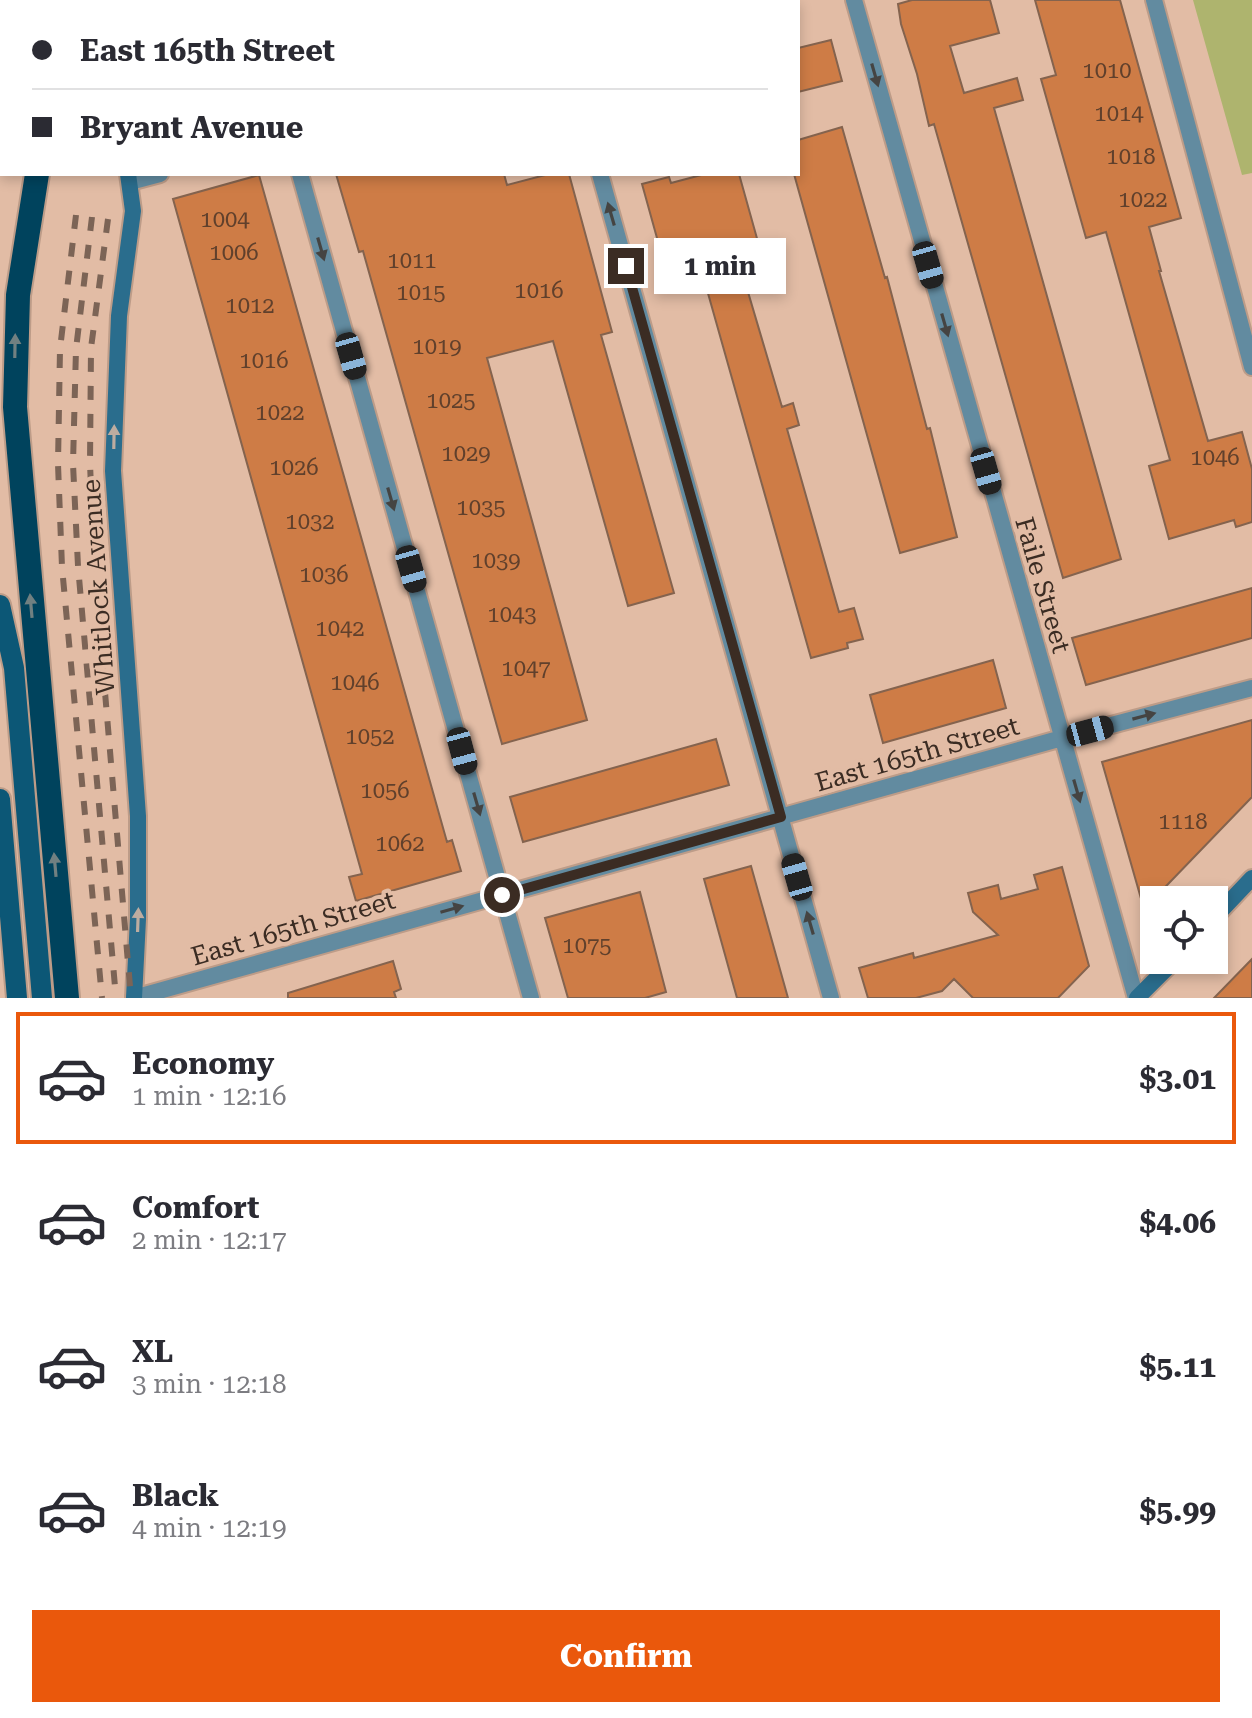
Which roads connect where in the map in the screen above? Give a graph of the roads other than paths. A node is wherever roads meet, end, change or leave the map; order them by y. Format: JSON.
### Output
{"nodes":[{"id":1,"x":854,"y":0,"type":"edge"},
{"id":2,"x":1154,"y":0,"type":"edge"},
{"id":3,"x":37,"y":176,"type":"edge"},
{"id":4,"x":301,"y":176,"type":"edge"},
{"id":5,"x":601,"y":176,"type":"edge"},
{"id":6,"x":129,"y":178,"type":"edge"},
{"id":7,"x":1252,"y":367,"type":"edge"},
{"id":8,"x":0,"y":605,"type":"edge"},
{"id":9,"x":1252,"y":688,"type":"edge"},
{"id":10,"x":1062,"y":738,"type":"junction"},
{"id":11,"x":0,"y":799,"type":"edge"},
{"id":12,"x":781,"y":817,"type":"junction"},
{"id":13,"x":1252,"y":878,"type":"edge"},
{"id":14,"x":502,"y":895,"type":"junction"},
{"id":15,"x":1228,"y":903,"type":"edge"},
{"id":16,"x":1161,"y":974,"type":"edge"},
{"id":17,"x":17,"y":998,"type":"edge"},
{"id":18,"x":42,"y":998,"type":"edge"},
{"id":19,"x":67,"y":998,"type":"edge"},
{"id":20,"x":134,"y":998,"type":"edge"},
{"id":21,"x":531,"y":998,"type":"edge"},
{"id":22,"x":831,"y":998,"type":"edge"},
{"id":23,"x":1136,"y":998,"type":"edge"}],
"edges":[{"from":1,"to":10,"type":"street","name":"Faile Street","one_way":true},
{"from":2,"to":7,"type":"street"},
{"from":19,"to":3,"type":"highway","one_way":true},
{"from":4,"to":14,"type":"street","one_way":true},
{"from":12,"to":5,"type":"street","one_way":true},
{"from":20,"to":6,"type":"main road","name":"Whitlock Avenue","one_way":true},
{"from":8,"to":18,"type":"main road"},
{"from":10,"to":9,"type":"street","name":"East 165th Street","one_way":true},
{"from":10,"to":12,"type":"street","name":"East 165th Street"},
{"from":10,"to":23,"type":"street","name":"Faile Street","one_way":true},
{"from":11,"to":17,"type":"main road"},
{"from":12,"to":14,"type":"street","name":"East 165th Street"},
{"from":22,"to":12,"type":"street","one_way":true},
{"from":13,"to":15,"type":"main road"},
{"from":20,"to":14,"type":"street","name":"East 165th Street","one_way":true},
{"from":14,"to":21,"type":"street"},
{"from":16,"to":23,"type":"main road"}]}
